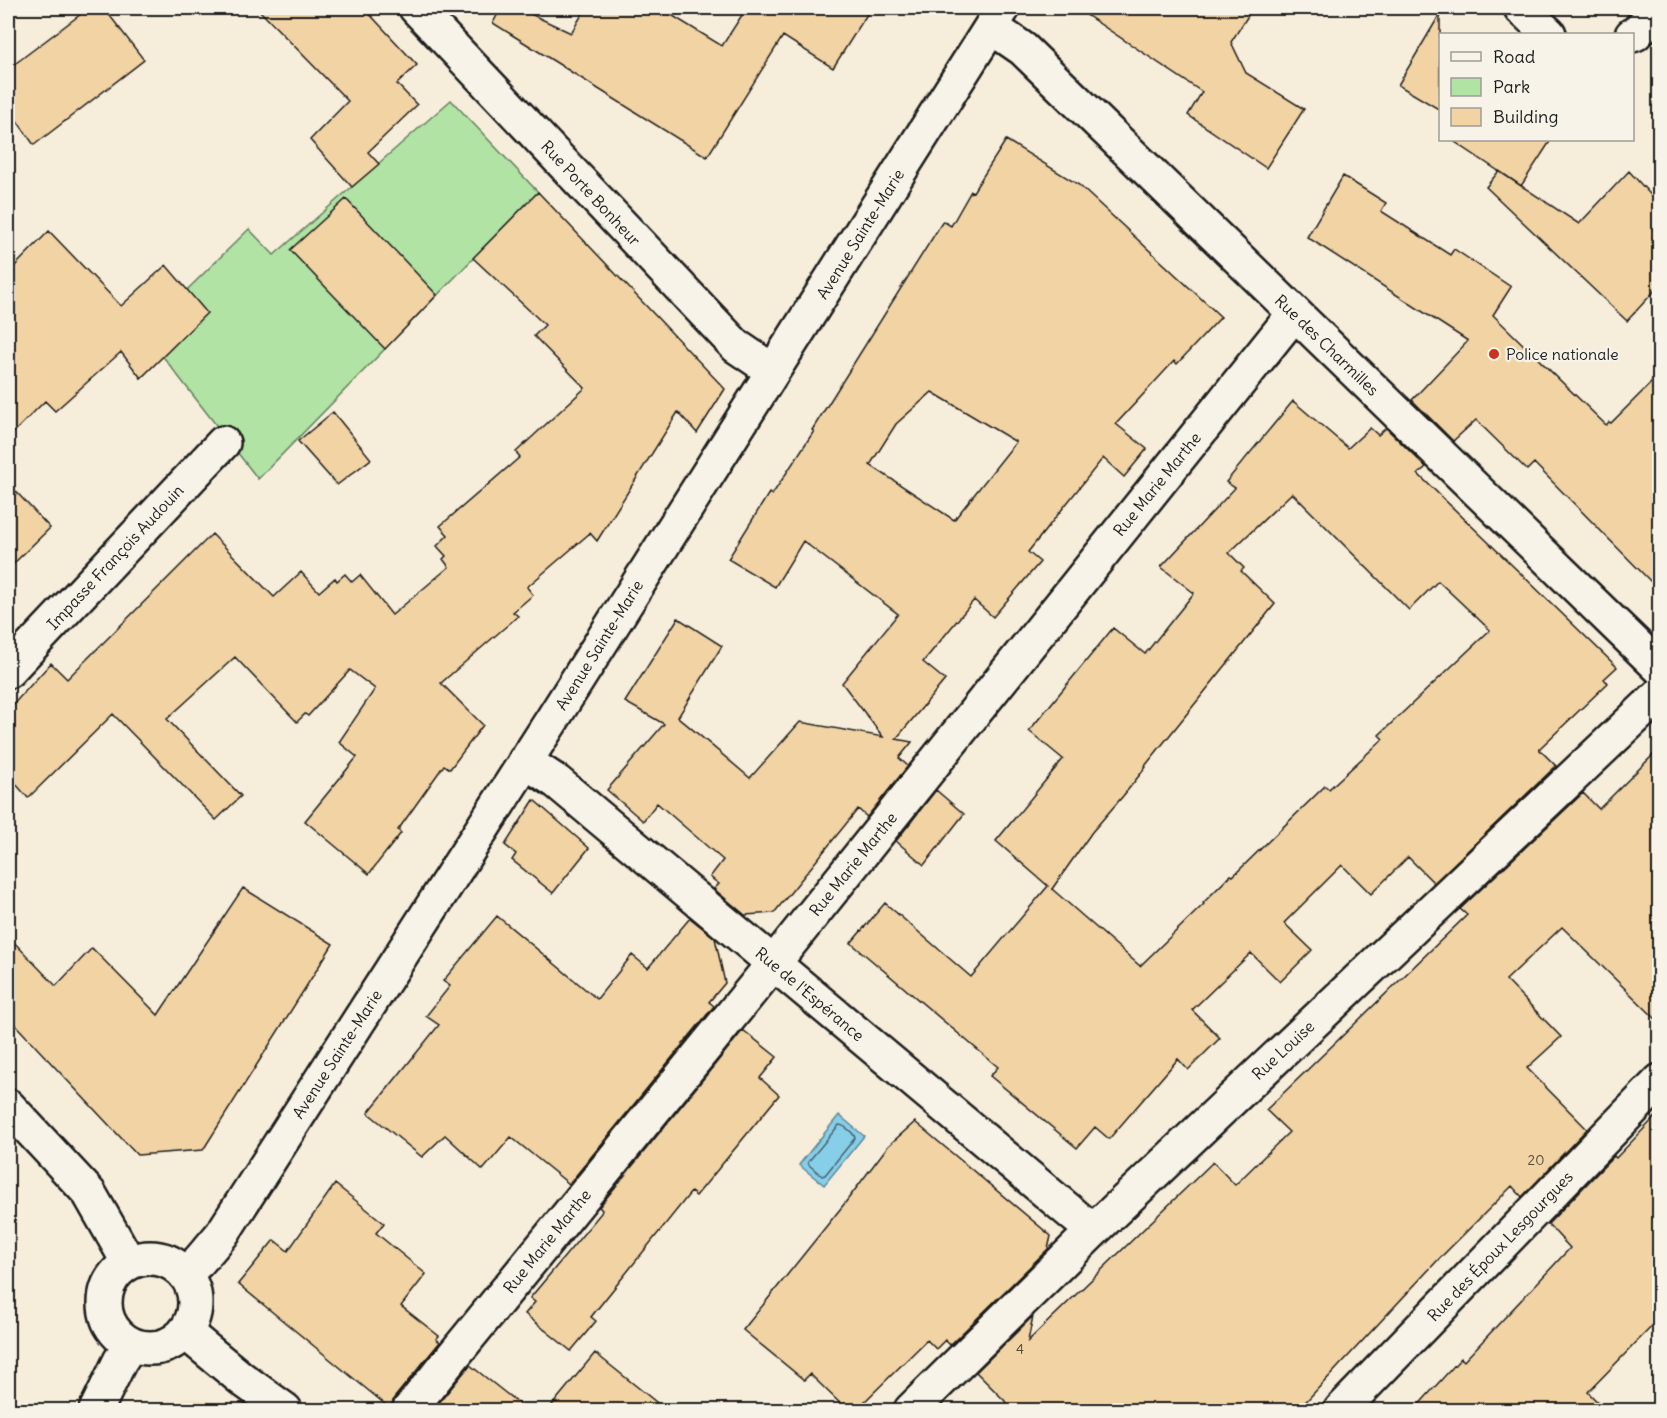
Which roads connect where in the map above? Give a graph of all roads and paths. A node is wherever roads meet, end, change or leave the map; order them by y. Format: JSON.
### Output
{"nodes":[{"id":1,"x":416,"y":8,"type":"edge"},
{"id":2,"x":1521,"y":8,"type":"edge"},
{"id":3,"x":1659,"y":8,"type":"edge"},
{"id":4,"x":997,"y":17,"type":"edge"},
{"id":5,"x":1548,"y":33,"type":"edge"},
{"id":6,"x":1634,"y":33,"type":"edge"},
{"id":7,"x":1294,"y":314,"type":"junction"},
{"id":8,"x":773,"y":371,"type":"junction"},
{"id":9,"x":222,"y":443,"type":"dead end"},
{"id":10,"x":1659,"y":668,"type":"edge"},
{"id":11,"x":8,"y":671,"type":"edge"},
{"id":12,"x":1659,"y":694,"type":"edge"},
{"id":13,"x":525,"y":760,"type":"junction"},
{"id":14,"x":773,"y":964,"type":"junction"},
{"id":15,"x":1659,"y":1081,"type":"edge"},
{"id":16,"x":8,"y":1106,"type":"edge"},
{"id":17,"x":1093,"y":1231,"type":"junction"},
{"id":18,"x":129,"y":1263,"type":"junction"},
{"id":19,"x":184,"y":1274,"type":"junction"},
{"id":20,"x":185,"y":1332,"type":"junction"},
{"id":21,"x":131,"y":1344,"type":"junction"},
{"id":22,"x":96,"y":1410,"type":"edge"},
{"id":23,"x":285,"y":1410,"type":"edge"},
{"id":24,"x":409,"y":1410,"type":"edge"},
{"id":25,"x":911,"y":1410,"type":"edge"},
{"id":26,"x":1341,"y":1410,"type":"edge"}],
"edges":[{"from":1,"to":8,"type":"street","name":"Rue Porte Bonheur"},
{"from":2,"to":5,"type":"street"},
{"from":3,"to":6,"type":"street"},
{"from":4,"to":7,"type":"street","name":"Rue des Charmilles"},
{"from":4,"to":8,"type":"street","name":"Avenue Sainte-Marie"},
{"from":7,"to":10,"type":"street","name":"Rue des Charmilles"},
{"from":7,"to":14,"type":"street","name":"Rue Marie Marthe"},
{"from":8,"to":13,"type":"street","name":"Avenue Sainte-Marie"},
{"from":9,"to":11,"type":"street","name":"Impasse François Audouin"},
{"from":12,"to":17,"type":"street","name":"Rue Louise"},
{"from":13,"to":14,"type":"street","name":"Rue de l'Espérance"},
{"from":13,"to":19,"type":"street","name":"Avenue Sainte-Marie"},
{"from":14,"to":17,"type":"street","name":"Rue de l'Espérance"},
{"from":14,"to":24,"type":"street","name":"Rue Marie Marthe"},
{"from":15,"to":26,"type":"street","name":"Rue des Époux Lesgourgues"},
{"from":16,"to":18,"type":"street"},
{"from":17,"to":25,"type":"street","name":"Rue Louise"},
{"from":18,"to":19,"type":"street"},
{"from":18,"to":21,"type":"street"},
{"from":19,"to":20,"type":"street"},
{"from":20,"to":21,"type":"street"},
{"from":20,"to":23,"type":"street"},
{"from":21,"to":22,"type":"street"}]}
